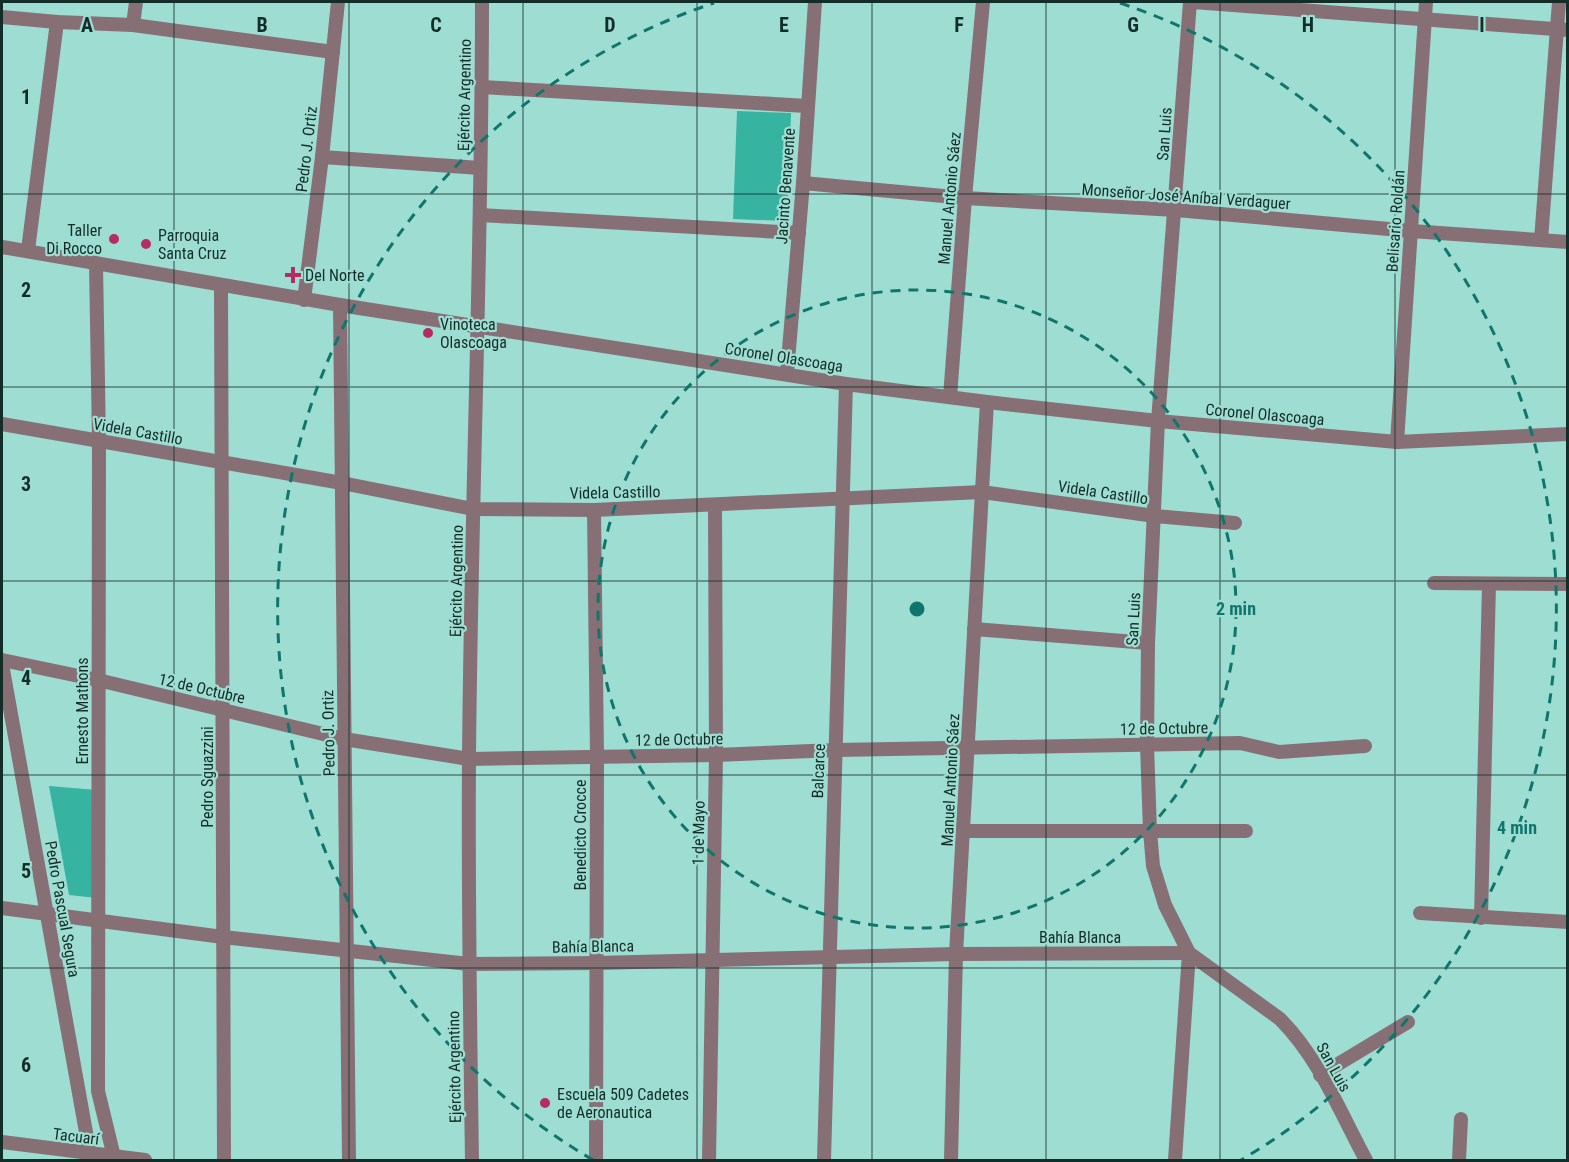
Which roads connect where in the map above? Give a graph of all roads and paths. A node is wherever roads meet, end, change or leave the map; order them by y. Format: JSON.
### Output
{"nodes":[{"id":1,"x":136,"y":2,"type":"edge"},
{"id":2,"x":338,"y":2,"type":"edge"},
{"id":3,"x":482,"y":2,"type":"edge"},
{"id":4,"x":815,"y":2,"type":"edge"},
{"id":5,"x":983,"y":2,"type":"edge"},
{"id":6,"x":1191,"y":2,"type":"edge"},
{"id":7,"x":1426,"y":2,"type":"edge"},
{"id":8,"x":1559,"y":2,"type":"edge"},
{"id":9,"x":2,"y":17,"type":"edge"},
{"id":10,"x":1425,"y":19,"type":"junction"},
{"id":11,"x":57,"y":22,"type":"junction"},
{"id":12,"x":133,"y":25,"type":"junction"},
{"id":13,"x":1562,"y":30,"type":"edge"},
{"id":14,"x":333,"y":52,"type":"junction"},
{"id":15,"x":482,"y":87,"type":"junction"},
{"id":16,"x":807,"y":106,"type":"junction"},
{"id":17,"x":322,"y":157,"type":"junction"},
{"id":18,"x":480,"y":168,"type":"junction"},
{"id":19,"x":803,"y":183,"type":"junction"},
{"id":20,"x":965,"y":198,"type":"junction"},
{"id":21,"x":1176,"y":210,"type":"junction"},
{"id":22,"x":480,"y":215,"type":"junction"},
{"id":23,"x":1411,"y":231,"type":"junction"},
{"id":24,"x":798,"y":233,"type":"junction"},
{"id":25,"x":1541,"y":240,"type":"junction"},
{"id":26,"x":1568,"y":242,"type":"edge"},
{"id":27,"x":2,"y":247,"type":"edge"},
{"id":28,"x":28,"y":250,"type":"junction"},
{"id":29,"x":96,"y":263,"type":"junction"},
{"id":30,"x":221,"y":286,"type":"junction"},
{"id":31,"x":304,"y":300,"type":"junction"},
{"id":32,"x":340,"y":305,"type":"junction"},
{"id":33,"x":477,"y":326,"type":"junction"},
{"id":34,"x":787,"y":373,"type":"junction"},
{"id":35,"x":846,"y":384,"type":"junction"},
{"id":36,"x":950,"y":397,"type":"junction"},
{"id":37,"x":987,"y":402,"type":"junction"},
{"id":38,"x":1158,"y":422,"type":"junction"},
{"id":39,"x":2,"y":424,"type":"edge"},
{"id":40,"x":1568,"y":434,"type":"edge"},
{"id":41,"x":99,"y":441,"type":"junction"},
{"id":42,"x":1397,"y":442,"type":"junction"},
{"id":43,"x":222,"y":463,"type":"junction"},
{"id":44,"x":342,"y":483,"type":"junction"},
{"id":45,"x":982,"y":492,"type":"junction"},
{"id":46,"x":841,"y":498,"type":"junction"},
{"id":47,"x":715,"y":505,"type":"junction"},
{"id":48,"x":473,"y":509,"type":"junction"},
{"id":49,"x":594,"y":510,"type":"junction"},
{"id":50,"x":1155,"y":516,"type":"junction"},
{"id":51,"x":1236,"y":523,"type":"dead end"},
{"id":52,"x":1434,"y":583,"type":"dead end"},
{"id":53,"x":1489,"y":584,"type":"junction"},
{"id":54,"x":1568,"y":584,"type":"edge"},
{"id":55,"x":974,"y":629,"type":"junction"},
{"id":56,"x":1148,"y":643,"type":"junction"},
{"id":57,"x":2,"y":662,"type":"edge"},
{"id":58,"x":98,"y":680,"type":"junction"},
{"id":59,"x":224,"y":710,"type":"junction"},
{"id":60,"x":344,"y":739,"type":"junction"},
{"id":61,"x":1147,"y":746,"type":"junction"},
{"id":62,"x":1365,"y":746,"type":"dead end"},
{"id":63,"x":968,"y":748,"type":"junction"},
{"id":64,"x":836,"y":750,"type":"junction"},
{"id":65,"x":716,"y":755,"type":"junction"},
{"id":66,"x":597,"y":756,"type":"junction"},
{"id":67,"x":469,"y":759,"type":"junction"},
{"id":68,"x":963,"y":831,"type":"junction"},
{"id":69,"x":1150,"y":831,"type":"junction"},
{"id":70,"x":1246,"y":831,"type":"dead end"},
{"id":71,"x":2,"y":908,"type":"edge"},
{"id":72,"x":1420,"y":913,"type":"dead end"},
{"id":73,"x":48,"y":915,"type":"junction"},
{"id":74,"x":1481,"y":918,"type":"junction"},
{"id":75,"x":100,"y":921,"type":"junction"},
{"id":76,"x":1568,"y":922,"type":"edge"},
{"id":77,"x":223,"y":937,"type":"junction"},
{"id":78,"x":346,"y":951,"type":"junction"},
{"id":79,"x":1190,"y":953,"type":"junction"},
{"id":80,"x":957,"y":954,"type":"junction"},
{"id":81,"x":828,"y":957,"type":"junction"},
{"id":82,"x":712,"y":959,"type":"junction"},
{"id":83,"x":596,"y":963,"type":"junction"},
{"id":84,"x":469,"y":964,"type":"junction"},
{"id":85,"x":1408,"y":1022,"type":"dead end"},
{"id":86,"x":1320,"y":1075,"type":"junction"},
{"id":87,"x":1461,"y":1119,"type":"dead end"},
{"id":88,"x":2,"y":1142,"type":"edge"},
{"id":89,"x":114,"y":1157,"type":"junction"},
{"id":90,"x":90,"y":1158,"type":"edge"},
{"id":91,"x":146,"y":1161,"type":"edge"},
{"id":92,"x":224,"y":1161,"type":"edge"},
{"id":93,"x":349,"y":1161,"type":"edge"},
{"id":94,"x":472,"y":1161,"type":"edge"},
{"id":95,"x":596,"y":1161,"type":"edge"},
{"id":96,"x":709,"y":1161,"type":"edge"},
{"id":97,"x":824,"y":1161,"type":"edge"},
{"id":98,"x":951,"y":1161,"type":"edge"},
{"id":99,"x":1175,"y":1161,"type":"edge"},
{"id":100,"x":1366,"y":1161,"type":"edge"},
{"id":101,"x":1459,"y":1161,"type":"edge"}],
"edges":[{"from":1,"to":12,"type":"street"},
{"from":2,"to":14,"type":"street","name":"Pedro J. Ortiz"},
{"from":3,"to":15,"type":"street","name":"Ejército Argentino"},
{"from":4,"to":16,"type":"street","name":"Jacinto Benavente"},
{"from":5,"to":20,"type":"street","name":"Manuel Antonio Sáez"},
{"from":6,"to":10,"type":"street"},
{"from":6,"to":21,"type":"street","name":"San Luis"},
{"from":7,"to":10,"type":"street","name":"Belisario Roldán"},
{"from":8,"to":13,"type":"street"},
{"from":9,"to":11,"type":"street"},
{"from":10,"to":13,"type":"street"},
{"from":10,"to":23,"type":"street","name":"Belisario Roldán"},
{"from":11,"to":12,"type":"street"},
{"from":11,"to":28,"type":"street"},
{"from":12,"to":14,"type":"street"},
{"from":13,"to":25,"type":"street"},
{"from":14,"to":17,"type":"street","name":"Pedro J. Ortiz"},
{"from":15,"to":16,"type":"street"},
{"from":15,"to":18,"type":"street","name":"Ejército Argentino"},
{"from":16,"to":19,"type":"street","name":"Jacinto Benavente"},
{"from":17,"to":18,"type":"street"},
{"from":17,"to":31,"type":"street","name":"Pedro J. Ortiz"},
{"from":18,"to":22,"type":"street","name":"Ejército Argentino"},
{"from":19,"to":20,"type":"street","name":"Monseñor José Aníbal Verdaguer"},
{"from":19,"to":24,"type":"street","name":"Jacinto Benavente"},
{"from":20,"to":21,"type":"street","name":"Monseñor José Aníbal Verdaguer"},
{"from":20,"to":36,"type":"street","name":"Manuel Antonio Sáez"},
{"from":21,"to":23,"type":"street","name":"Monseñor José Aníbal Verdaguer"},
{"from":21,"to":38,"type":"street","name":"San Luis"},
{"from":22,"to":24,"type":"street"},
{"from":22,"to":33,"type":"street","name":"Ejército Argentino"},
{"from":23,"to":25,"type":"street","name":"Monseñor José Aníbal Verdaguer"},
{"from":23,"to":42,"type":"street","name":"Belisario Roldán"},
{"from":24,"to":34,"type":"street","name":"Jacinto Benavente"},
{"from":25,"to":26,"type":"street","name":"Monseñor José Aníbal Verdaguer"},
{"from":27,"to":28,"type":"street","name":"Coronel Olascoaga"},
{"from":28,"to":29,"type":"street","name":"Coronel Olascoaga"},
{"from":29,"to":30,"type":"street","name":"Coronel Olascoaga"},
{"from":29,"to":41,"type":"street","name":"Ernesto Mathons"},
{"from":30,"to":31,"type":"street","name":"Coronel Olascoaga"},
{"from":30,"to":43,"type":"street","name":"Pedro Sguazzini"},
{"from":31,"to":32,"type":"street","name":"Coronel Olascoaga"},
{"from":32,"to":33,"type":"street","name":"Coronel Olascoaga"},
{"from":32,"to":44,"type":"street","name":"Pedro J. Ortiz"},
{"from":33,"to":34,"type":"street","name":"Coronel Olascoaga"},
{"from":33,"to":48,"type":"street","name":"Ejército Argentino"},
{"from":34,"to":35,"type":"street","name":"Coronel Olascoaga"},
{"from":35,"to":36,"type":"street","name":"Coronel Olascoaga"},
{"from":35,"to":46,"type":"street","name":"Balcarce"},
{"from":36,"to":37,"type":"street","name":"Coronel Olascoaga"},
{"from":37,"to":38,"type":"street","name":"Coronel Olascoaga"},
{"from":37,"to":45,"type":"street","name":"Manuel Antonio Sáez"},
{"from":38,"to":42,"type":"street","name":"Coronel Olascoaga"},
{"from":38,"to":50,"type":"street","name":"San Luis"},
{"from":39,"to":41,"type":"street","name":"Videla Castillo"},
{"from":40,"to":42,"type":"street","name":"Coronel Olascoaga"},
{"from":41,"to":43,"type":"street","name":"Videla Castillo"},
{"from":41,"to":58,"type":"street","name":"Ernesto Mathons"},
{"from":43,"to":44,"type":"street","name":"Videla Castillo"},
{"from":43,"to":59,"type":"street","name":"Pedro Sguazzini"},
{"from":44,"to":48,"type":"street","name":"Videla Castillo"},
{"from":44,"to":60,"type":"street","name":"Pedro J. Ortiz"},
{"from":45,"to":46,"type":"street","name":"Videla Castillo"},
{"from":45,"to":50,"type":"street","name":"Videla Castillo"},
{"from":45,"to":55,"type":"street","name":"Manuel Antonio Sáez"},
{"from":46,"to":47,"type":"street","name":"Videla Castillo"},
{"from":46,"to":64,"type":"street","name":"Balcarce"},
{"from":47,"to":49,"type":"street","name":"Videla Castillo"},
{"from":47,"to":65,"type":"street","name":"1 de Mayo"},
{"from":48,"to":49,"type":"street","name":"Videla Castillo"},
{"from":48,"to":67,"type":"street","name":"Ejército Argentino"},
{"from":49,"to":66,"type":"street","name":"Benedicto Crocce"},
{"from":50,"to":51,"type":"street","name":"Videla Castillo"},
{"from":50,"to":56,"type":"street","name":"San Luis"},
{"from":52,"to":53,"type":"street"},
{"from":53,"to":54,"type":"street"},
{"from":53,"to":74,"type":"street"},
{"from":55,"to":56,"type":"street"},
{"from":55,"to":63,"type":"street","name":"Manuel Antonio Sáez"},
{"from":56,"to":61,"type":"street","name":"San Luis"},
{"from":57,"to":58,"type":"street","name":"12 de Octubre"},
{"from":57,"to":73,"type":"street","name":"Pedro Pascual Segura"},
{"from":58,"to":59,"type":"street","name":"12 de Octubre"},
{"from":58,"to":75,"type":"street","name":"Ernesto Mathons"},
{"from":59,"to":60,"type":"street","name":"12 de Octubre"},
{"from":59,"to":77,"type":"street","name":"Pedro Sguazzini"},
{"from":60,"to":67,"type":"street","name":"12 de Octubre"},
{"from":60,"to":78,"type":"street","name":"Pedro J. Ortiz"},
{"from":61,"to":62,"type":"street","name":"12 de Octubre"},
{"from":61,"to":63,"type":"street","name":"12 de Octubre"},
{"from":61,"to":69,"type":"street","name":"San Luis"},
{"from":63,"to":64,"type":"street","name":"12 de Octubre"},
{"from":63,"to":68,"type":"street","name":"Manuel Antonio Sáez"},
{"from":64,"to":65,"type":"street","name":"12 de Octubre"},
{"from":64,"to":81,"type":"street","name":"Balcarce"},
{"from":65,"to":66,"type":"street","name":"12 de Octubre"},
{"from":65,"to":82,"type":"street","name":"1 de Mayo"},
{"from":66,"to":67,"type":"street","name":"12 de Octubre"},
{"from":66,"to":83,"type":"street","name":"Benedicto Crocce"},
{"from":67,"to":84,"type":"street","name":"Ejército Argentino"},
{"from":68,"to":69,"type":"street"},
{"from":68,"to":80,"type":"street","name":"Manuel Antonio Sáez"},
{"from":69,"to":70,"type":"street"},
{"from":69,"to":79,"type":"street","name":"San Luis"},
{"from":71,"to":73,"type":"street","name":"Bahía Blanca"},
{"from":72,"to":74,"type":"street"},
{"from":73,"to":75,"type":"street","name":"Bahía Blanca"},
{"from":73,"to":90,"type":"street","name":"Pedro Pascual Segura"},
{"from":74,"to":76,"type":"street"},
{"from":75,"to":77,"type":"street","name":"Bahía Blanca"},
{"from":75,"to":89,"type":"street","name":"Ernesto Mathons"},
{"from":77,"to":78,"type":"street","name":"Bahía Blanca"},
{"from":77,"to":92,"type":"street","name":"Pedro Sguazzini"},
{"from":78,"to":84,"type":"street","name":"Bahía Blanca"},
{"from":78,"to":93,"type":"street","name":"Pedro J. Ortiz"},
{"from":79,"to":80,"type":"street","name":"Bahía Blanca"},
{"from":79,"to":86,"type":"street","name":"San Luis"},
{"from":79,"to":99,"type":"street"},
{"from":80,"to":81,"type":"street","name":"Bahía Blanca"},
{"from":80,"to":98,"type":"street","name":"Manuel Antonio Sáez"},
{"from":81,"to":82,"type":"street","name":"Bahía Blanca"},
{"from":81,"to":97,"type":"street","name":"Balcarce"},
{"from":82,"to":83,"type":"street","name":"Bahía Blanca"},
{"from":82,"to":96,"type":"street","name":"1 de Mayo"},
{"from":83,"to":84,"type":"street","name":"Bahía Blanca"},
{"from":83,"to":95,"type":"street","name":"Benedicto Crocce"},
{"from":84,"to":94,"type":"street","name":"Ejército Argentino"},
{"from":85,"to":86,"type":"street"},
{"from":86,"to":100,"type":"street","name":"San Luis"},
{"from":87,"to":101,"type":"street"},
{"from":88,"to":90,"type":"street","name":"Tacuarí"},
{"from":89,"to":90,"type":"street","name":"Tacuarí"},
{"from":89,"to":91,"type":"street","name":"Tacuarí"}]}
